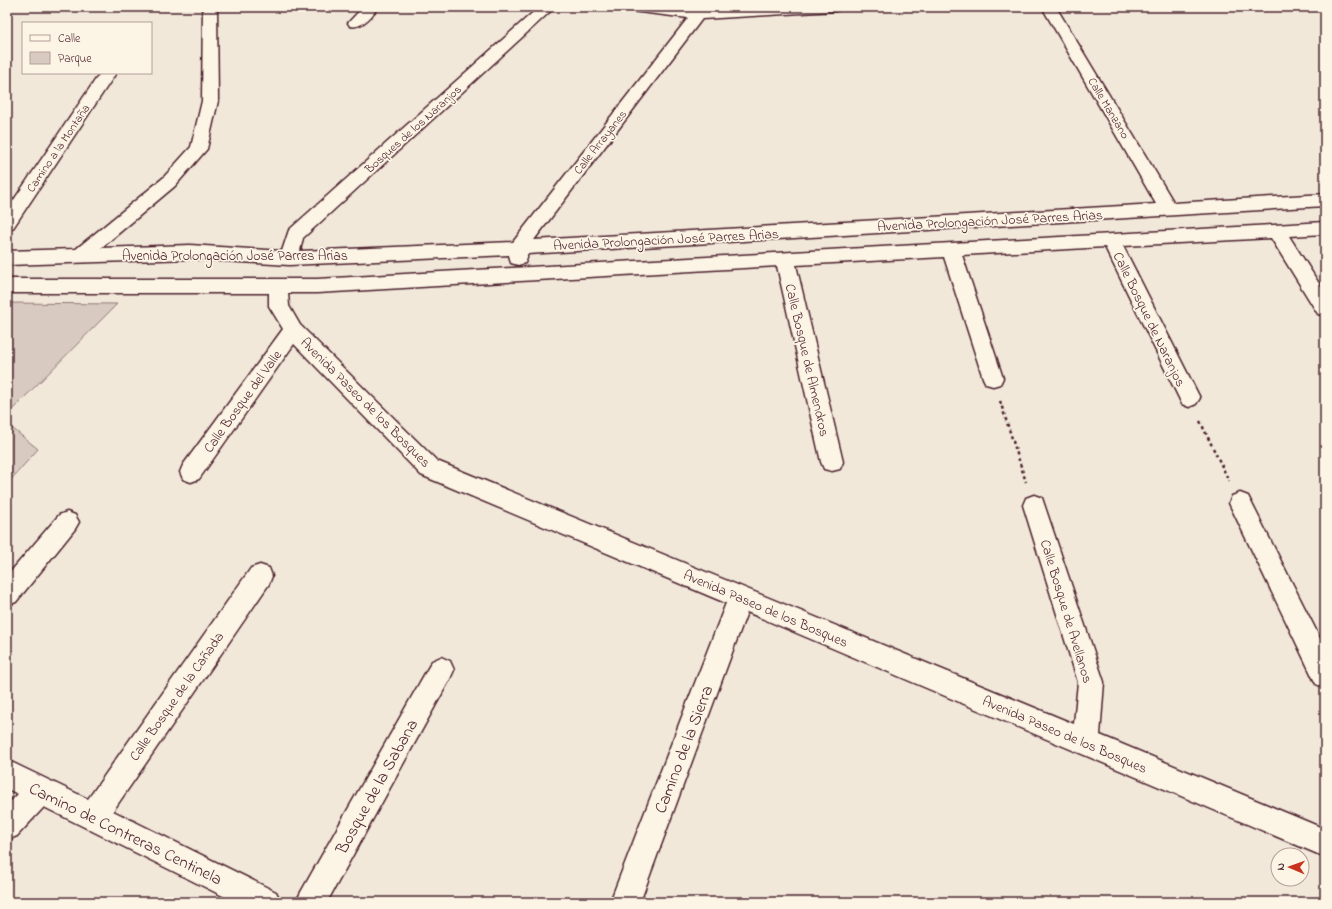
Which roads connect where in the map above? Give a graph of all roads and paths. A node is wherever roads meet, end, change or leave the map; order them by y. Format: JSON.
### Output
{"nodes":[{"id":1,"x":210,"y":7,"type":"edge"},
{"id":2,"x":371,"y":7,"type":"edge"},
{"id":3,"x":548,"y":7,"type":"edge"},
{"id":4,"x":631,"y":7,"type":"edge"},
{"id":5,"x":835,"y":7,"type":"edge"},
{"id":6,"x":1049,"y":7,"type":"edge"},
{"id":7,"x":697,"y":11,"type":"edge"},
{"id":8,"x":355,"y":23,"type":"dead end"},
{"id":9,"x":107,"y":74,"type":"edge"},
{"id":10,"x":1325,"y":200,"type":"edge"},
{"id":11,"x":1169,"y":210,"type":"junction"},
{"id":12,"x":7,"y":224,"type":"edge"},
{"id":13,"x":1325,"y":228,"type":"edge"},
{"id":14,"x":1276,"y":231,"type":"junction"},
{"id":15,"x":1111,"y":240,"type":"junction"},
{"id":16,"x":518,"y":248,"type":"junction"},
{"id":17,"x":951,"y":249,"type":"junction"},
{"id":18,"x":81,"y":255,"type":"junction"},
{"id":19,"x":7,"y":258,"type":"edge"},
{"id":20,"x":289,"y":258,"type":"junction"},
{"id":21,"x":785,"y":259,"type":"junction"},
{"id":22,"x":518,"y":274,"type":"junction"},
{"id":23,"x":7,"y":286,"type":"edge"},
{"id":24,"x":278,"y":286,"type":"junction"},
{"id":25,"x":1325,"y":309,"type":"edge"},
{"id":26,"x":293,"y":330,"type":"junction"},
{"id":27,"x":992,"y":378,"type":"joint"},
{"id":28,"x":1189,"y":398,"type":"joint"},
{"id":29,"x":832,"y":462,"type":"dead end"},
{"id":30,"x":191,"y":472,"type":"dead end"},
{"id":31,"x":1240,"y":503,"type":"joint"},
{"id":32,"x":1034,"y":505,"type":"joint"},
{"id":33,"x":67,"y":522,"type":"dead end"},
{"id":34,"x":260,"y":576,"type":"dead end"},
{"id":35,"x":7,"y":594,"type":"edge"},
{"id":36,"x":740,"y":596,"type":"junction"},
{"id":37,"x":441,"y":670,"type":"dead end"},
{"id":38,"x":1325,"y":675,"type":"edge"},
{"id":39,"x":1086,"y":743,"type":"junction"},
{"id":40,"x":7,"y":774,"type":"edge"},
{"id":41,"x":40,"y":790,"type":"junction"},
{"id":42,"x":93,"y":816,"type":"junction"},
{"id":43,"x":7,"y":826,"type":"edge"},
{"id":44,"x":1325,"y":843,"type":"edge"},
{"id":45,"x":249,"y":898,"type":"edge"},
{"id":46,"x":311,"y":902,"type":"edge"},
{"id":47,"x":626,"y":902,"type":"edge"}],
"edges":[{"from":1,"to":18,"type":"street"},
{"from":2,"to":8,"type":"street"},
{"from":3,"to":20,"type":"street","name":"Bosques de los Naranjos"},
{"from":4,"to":7,"type":"street"},
{"from":5,"to":7,"type":"street"},
{"from":6,"to":11,"type":"street","name":"Calle Manzano"},
{"from":7,"to":16,"type":"street","name":"Calle Arrayanes"},
{"from":9,"to":12,"type":"street","name":"Camino a la Montaña"},
{"from":10,"to":11,"type":"street","name":"Avenida Prolongación José Parres Arias"},
{"from":11,"to":16,"type":"street","name":"Avenida Prolongación José Parres Arias"},
{"from":13,"to":14,"type":"street","name":"Avenida Prolongación José Parres Arias"},
{"from":14,"to":15,"type":"street","name":"Avenida Prolongación José Parres Arias"},
{"from":14,"to":25,"type":"street"},
{"from":15,"to":17,"type":"street","name":"Avenida Prolongación José Parres Arias"},
{"from":15,"to":28,"type":"street","name":"Calle Bosque de Naranjos"},
{"from":16,"to":20,"type":"street","name":"Avenida Prolongación José Parres Arias"},
{"from":16,"to":22,"type":"street"},
{"from":17,"to":21,"type":"street","name":"Avenida Prolongación José Parres Arias"},
{"from":17,"to":27,"type":"street"},
{"from":18,"to":19,"type":"street","name":"Avenida Prolongación José Parres Arias"},
{"from":18,"to":20,"type":"street","name":"Avenida Prolongación José Parres Arias"},
{"from":21,"to":22,"type":"street","name":"Avenida Prolongación José Parres Arias"},
{"from":21,"to":29,"type":"street","name":"Calle Bosque de Almendros"},
{"from":22,"to":24,"type":"street","name":"Avenida Prolongación José Parres Arias"},
{"from":23,"to":24,"type":"street","name":"Avenida Prolongación José Parres Arias"},
{"from":24,"to":26,"type":"street","name":"Avenida Paseo de los Bosques"},
{"from":26,"to":30,"type":"street","name":"Calle Bosque del Valle"},
{"from":26,"to":36,"type":"street","name":"Avenida Paseo de los Bosques"},
{"from":27,"to":32,"type":"path"},
{"from":28,"to":31,"type":"path"},
{"from":31,"to":38,"type":"street"},
{"from":32,"to":39,"type":"street","name":"Calle Bosque de Avellanos"},
{"from":33,"to":35,"type":"street"},
{"from":34,"to":42,"type":"street","name":"Calle Bosque de la Cañada"},
{"from":36,"to":39,"type":"street","name":"Avenida Paseo de los Bosques"},
{"from":36,"to":47,"type":"street","name":"Camino de la Sierra"},
{"from":37,"to":46,"type":"street","name":"Bosque de la Sabana"},
{"from":39,"to":44,"type":"street","name":"Avenida Paseo de los Bosques"},
{"from":40,"to":41,"type":"street","name":"Camino de Contreras Centinela"},
{"from":41,"to":42,"type":"street","name":"Camino de Contreras Centinela"},
{"from":41,"to":43,"type":"street"},
{"from":42,"to":45,"type":"street","name":"Camino de Contreras Centinela"}]}
